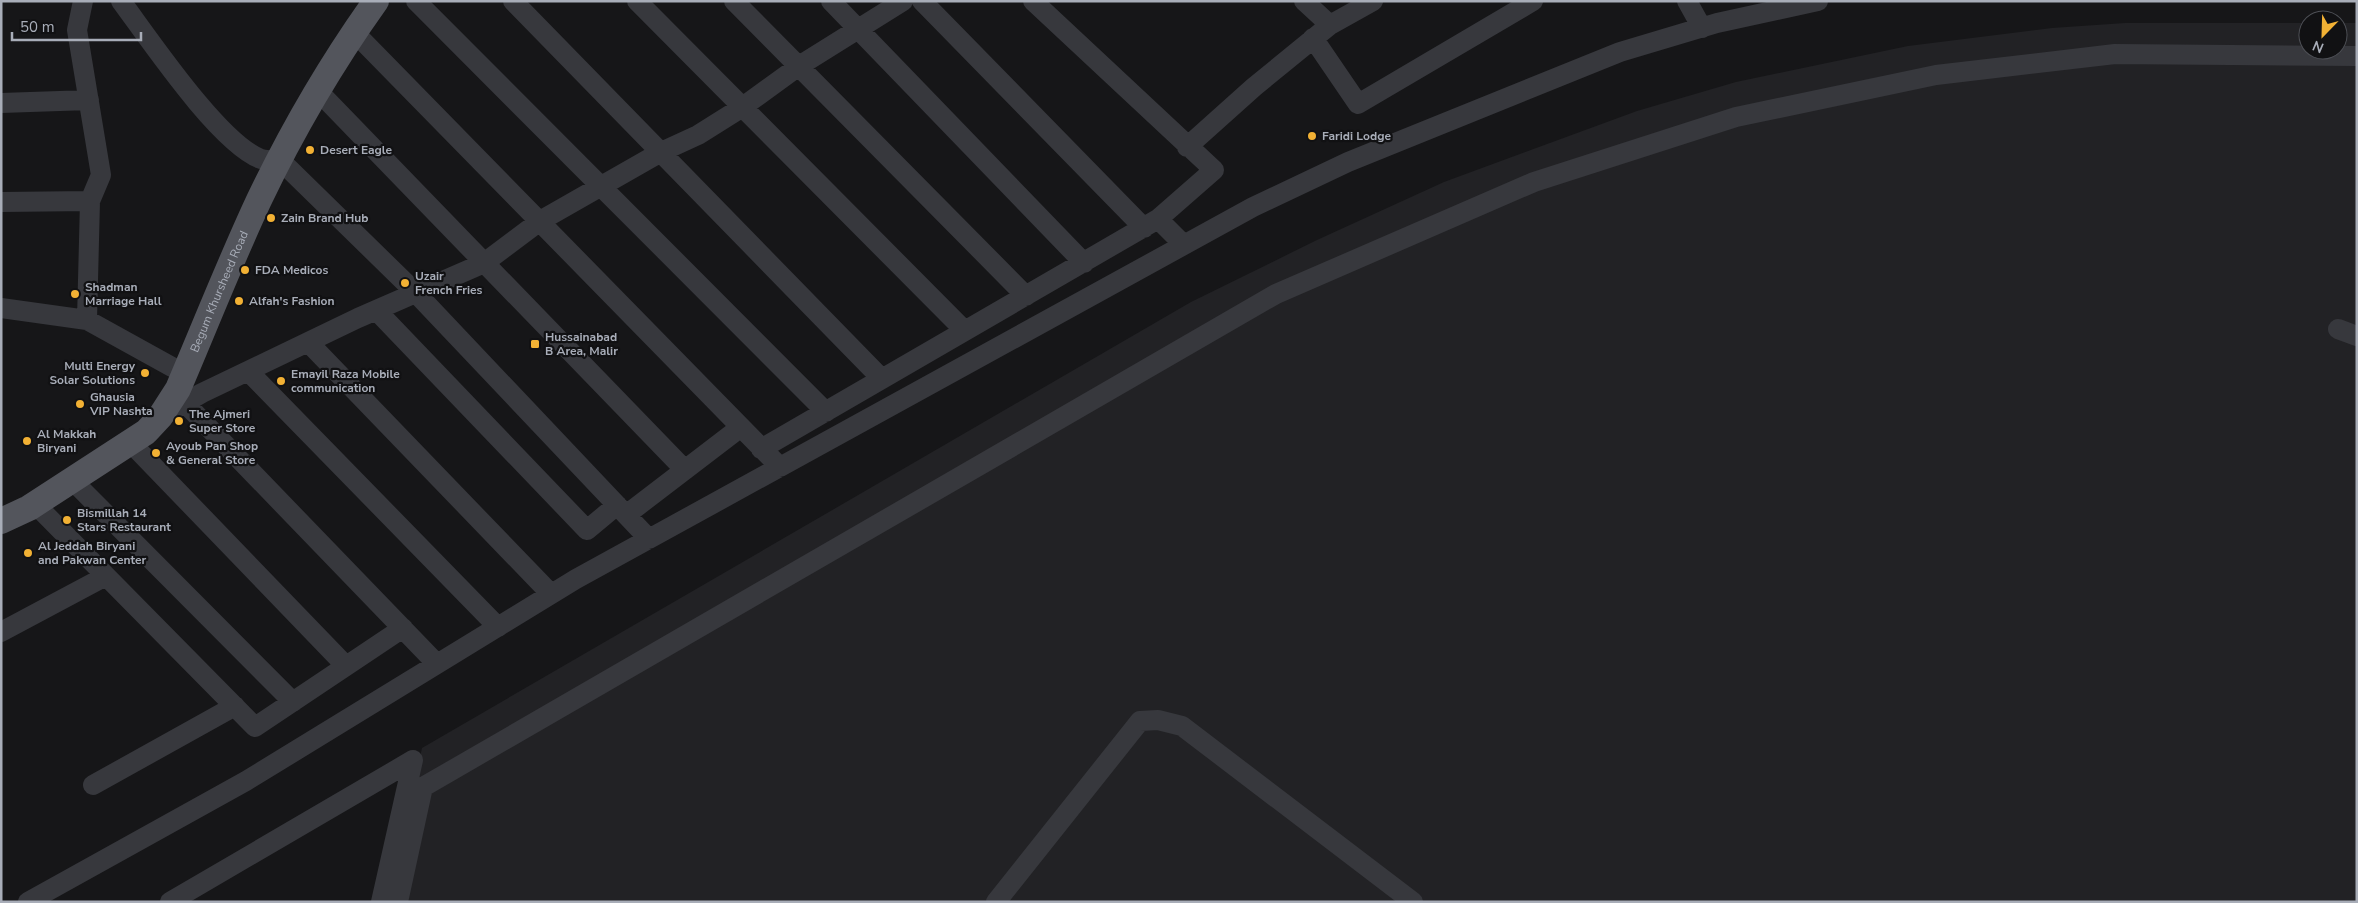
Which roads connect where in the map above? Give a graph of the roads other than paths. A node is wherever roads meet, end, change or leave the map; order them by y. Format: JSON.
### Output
{"nodes":[{"id":1,"x":83,"y":1,"type":"edge"},
{"id":2,"x":121,"y":1,"type":"edge"},
{"id":3,"x":355,"y":1,"type":"edge"},
{"id":4,"x":376,"y":1,"type":"edge"},
{"id":5,"x":416,"y":1,"type":"edge"},
{"id":6,"x":513,"y":1,"type":"edge"},
{"id":7,"x":637,"y":1,"type":"edge"},
{"id":8,"x":734,"y":1,"type":"edge"},
{"id":9,"x":832,"y":1,"type":"edge"},
{"id":10,"x":903,"y":1,"type":"edge"},
{"id":11,"x":922,"y":1,"type":"edge"},
{"id":12,"x":1033,"y":1,"type":"edge"},
{"id":13,"x":1304,"y":1,"type":"edge"},
{"id":14,"x":1373,"y":1,"type":"edge"},
{"id":15,"x":1533,"y":1,"type":"edge"},
{"id":16,"x":1687,"y":1,"type":"edge"},
{"id":17,"x":1818,"y":1,"type":"edge"},
{"id":18,"x":1330,"y":24,"type":"junction"},
{"id":19,"x":858,"y":28,"type":"junction"},
{"id":20,"x":1702,"y":28,"type":"junction"},
{"id":21,"x":354,"y":32,"type":"junction"},
{"id":22,"x":1313,"y":38,"type":"junction"},
{"id":23,"x":2357,"y":56,"type":"edge"},
{"id":24,"x":799,"y":66,"type":"junction"},
{"id":25,"x":317,"y":90,"type":"junction"},
{"id":26,"x":90,"y":100,"type":"junction"},
{"id":27,"x":1,"y":103,"type":"edge"},
{"id":28,"x":741,"y":108,"type":"junction"},
{"id":29,"x":1187,"y":147,"type":"junction"},
{"id":30,"x":661,"y":152,"type":"junction"},
{"id":31,"x":271,"y":160,"type":"junction"},
{"id":32,"x":600,"y":188,"type":"junction"},
{"id":33,"x":90,"y":200,"type":"junction"},
{"id":34,"x":1,"y":202,"type":"edge"},
{"id":35,"x":540,"y":222,"type":"junction"},
{"id":36,"x":1151,"y":224,"type":"junction"},
{"id":37,"x":1184,"y":245,"type":"junction"},
{"id":38,"x":1084,"y":262,"type":"junction"},
{"id":39,"x":484,"y":263,"type":"junction"},
{"id":40,"x":417,"y":294,"type":"junction"},
{"id":41,"x":1026,"y":296,"type":"junction"},
{"id":42,"x":1,"y":308,"type":"edge"},
{"id":43,"x":376,"y":311,"type":"junction"},
{"id":44,"x":86,"y":320,"type":"junction"},
{"id":45,"x":2338,"y":329,"type":"dead end"},
{"id":46,"x":965,"y":331,"type":"junction"},
{"id":47,"x":2357,"y":336,"type":"edge"},
{"id":48,"x":308,"y":342,"type":"junction"},
{"id":49,"x":172,"y":367,"type":"junction"},
{"id":50,"x":248,"y":371,"type":"junction"},
{"id":51,"x":882,"y":379,"type":"junction"},
{"id":52,"x":185,"y":403,"type":"junction"},
{"id":53,"x":826,"y":412,"type":"junction"},
{"id":54,"x":160,"y":417,"type":"junction"},
{"id":55,"x":741,"y":427,"type":"junction"},
{"id":56,"x":130,"y":443,"type":"junction"},
{"id":57,"x":762,"y":449,"type":"junction"},
{"id":58,"x":780,"y":467,"type":"junction"},
{"id":59,"x":685,"y":470,"type":"junction"},
{"id":60,"x":53,"y":489,"type":"junction"},
{"id":61,"x":1,"y":504,"type":"edge"},
{"id":62,"x":622,"y":510,"type":"junction"},
{"id":63,"x":1,"y":521,"type":"edge"},
{"id":64,"x":649,"y":539,"type":"junction"},
{"id":65,"x":106,"y":576,"type":"junction"},
{"id":66,"x":551,"y":594,"type":"junction"},
{"id":67,"x":498,"y":627,"type":"junction"},
{"id":68,"x":403,"y":628,"type":"junction"},
{"id":69,"x":1,"y":632,"type":"edge"},
{"id":70,"x":437,"y":664,"type":"junction"},
{"id":71,"x":346,"y":666,"type":"junction"},
{"id":72,"x":293,"y":702,"type":"junction"},
{"id":73,"x":234,"y":706,"type":"junction"},
{"id":74,"x":93,"y":785,"type":"dead end"},
{"id":75,"x":193,"y":896,"type":"edge"},
{"id":76,"x":28,"y":902,"type":"edge"},
{"id":77,"x":170,"y":902,"type":"edge"},
{"id":78,"x":381,"y":902,"type":"edge"},
{"id":79,"x":398,"y":902,"type":"edge"},
{"id":80,"x":996,"y":902,"type":"edge"},
{"id":81,"x":1413,"y":902,"type":"edge"}],
"edges":[{"from":1,"to":26,"type":"street"},
{"from":2,"to":31,"type":"street"},
{"from":3,"to":31,"type":"main road","name":"Begum Khursheed Road"},
{"from":4,"to":21,"type":"main road","name":"Begum Khursheed Road"},
{"from":5,"to":32,"type":"street"},
{"from":6,"to":30,"type":"street"},
{"from":7,"to":28,"type":"street"},
{"from":8,"to":24,"type":"street"},
{"from":9,"to":19,"type":"street"},
{"from":10,"to":19,"type":"street"},
{"from":11,"to":36,"type":"street"},
{"from":12,"to":29,"type":"street"},
{"from":13,"to":18,"type":"street"},
{"from":14,"to":18,"type":"street"},
{"from":15,"to":22,"type":"street"},
{"from":16,"to":20,"type":"street"},
{"from":17,"to":20,"type":"street"},
{"from":18,"to":22,"type":"street"},
{"from":19,"to":24,"type":"street"},
{"from":19,"to":38,"type":"street"},
{"from":20,"to":37,"type":"street"},
{"from":21,"to":25,"type":"main road","name":"Begum Khursheed Road"},
{"from":21,"to":35,"type":"street"},
{"from":22,"to":29,"type":"street"},
{"from":23,"to":79,"type":"street"},
{"from":24,"to":28,"type":"street"},
{"from":24,"to":41,"type":"street"},
{"from":25,"to":31,"type":"main road","name":"Begum Khursheed Road"},
{"from":25,"to":39,"type":"street"},
{"from":26,"to":27,"type":"street"},
{"from":26,"to":33,"type":"street"},
{"from":28,"to":30,"type":"street"},
{"from":28,"to":46,"type":"street"},
{"from":29,"to":36,"type":"street"},
{"from":30,"to":32,"type":"street"},
{"from":30,"to":51,"type":"street"},
{"from":31,"to":40,"type":"street"},
{"from":31,"to":49,"type":"main road","name":"Begum Khursheed Road"},
{"from":31,"to":54,"type":"main road","name":"Begum Khursheed Road"},
{"from":32,"to":35,"type":"street"},
{"from":32,"to":53,"type":"street"},
{"from":33,"to":34,"type":"street"},
{"from":33,"to":44,"type":"street"},
{"from":35,"to":39,"type":"street"},
{"from":35,"to":55,"type":"street"},
{"from":36,"to":37,"type":"street"},
{"from":36,"to":38,"type":"street"},
{"from":37,"to":58,"type":"street"},
{"from":38,"to":41,"type":"street"},
{"from":39,"to":40,"type":"street"},
{"from":39,"to":59,"type":"street"},
{"from":40,"to":43,"type":"street"},
{"from":40,"to":62,"type":"street"},
{"from":41,"to":46,"type":"street"},
{"from":42,"to":44,"type":"street"},
{"from":43,"to":48,"type":"street"},
{"from":43,"to":62,"type":"street"},
{"from":44,"to":49,"type":"street"},
{"from":45,"to":47,"type":"street"},
{"from":46,"to":51,"type":"street"},
{"from":48,"to":50,"type":"street"},
{"from":48,"to":66,"type":"street"},
{"from":49,"to":60,"type":"main road","name":"Begum Khursheed Road"},
{"from":50,"to":52,"type":"street"},
{"from":50,"to":67,"type":"street"},
{"from":51,"to":53,"type":"street"},
{"from":52,"to":54,"type":"street"},
{"from":52,"to":68,"type":"street"},
{"from":53,"to":57,"type":"street"},
{"from":54,"to":56,"type":"main road","name":"Begum Khursheed Road"},
{"from":55,"to":57,"type":"street"},
{"from":55,"to":59,"type":"street"},
{"from":56,"to":60,"type":"main road","name":"Begum Khursheed Road"},
{"from":56,"to":71,"type":"street"},
{"from":57,"to":58,"type":"street"},
{"from":58,"to":64,"type":"street"},
{"from":59,"to":62,"type":"street"},
{"from":60,"to":61,"type":"main road","name":"Begum Khursheed Road"},
{"from":60,"to":63,"type":"main road","name":"Begum Khursheed Road"},
{"from":60,"to":65,"type":"street"},
{"from":60,"to":72,"type":"street"},
{"from":62,"to":64,"type":"street"},
{"from":64,"to":66,"type":"street"},
{"from":65,"to":69,"type":"street"},
{"from":65,"to":73,"type":"street"},
{"from":66,"to":67,"type":"street"},
{"from":67,"to":70,"type":"street"},
{"from":68,"to":70,"type":"street"},
{"from":68,"to":71,"type":"street"},
{"from":70,"to":76,"type":"street"},
{"from":71,"to":72,"type":"street"},
{"from":72,"to":73,"type":"street"},
{"from":73,"to":74,"type":"street"},
{"from":75,"to":77,"type":"street"},
{"from":75,"to":78,"type":"street"},
{"from":80,"to":81,"type":"street"}]}
